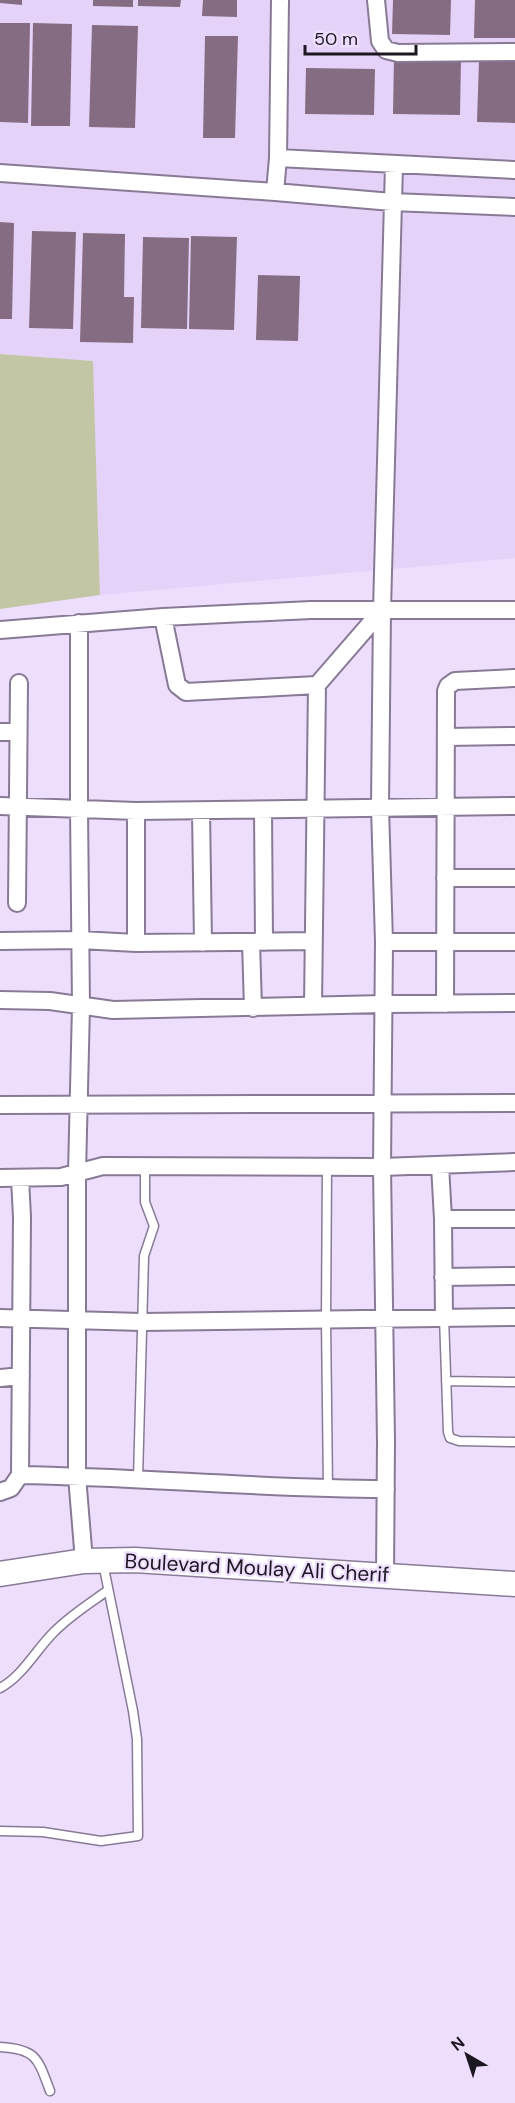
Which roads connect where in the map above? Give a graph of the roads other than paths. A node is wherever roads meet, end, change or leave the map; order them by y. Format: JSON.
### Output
{"nodes":[{"id":1,"x":280,"y":0,"type":"edge"},
{"id":2,"x":376,"y":0,"type":"edge"},
{"id":3,"x":515,"y":52,"type":"edge"},
{"id":4,"x":278,"y":158,"type":"junction"},
{"id":5,"x":394,"y":165,"type":"junction"},
{"id":6,"x":515,"y":170,"type":"edge"},
{"id":7,"x":0,"y":173,"type":"edge"},
{"id":8,"x":275,"y":192,"type":"junction"},
{"id":9,"x":392,"y":202,"type":"junction"},
{"id":10,"x":515,"y":207,"type":"edge"},
{"id":11,"x":382,"y":610,"type":"junction"},
{"id":12,"x":515,"y":610,"type":"edge"},
{"id":13,"x":163,"y":617,"type":"junction"},
{"id":14,"x":79,"y":623,"type":"junction"},
{"id":15,"x":0,"y":630,"type":"edge"},
{"id":16,"x":515,"y":678,"type":"edge"},
{"id":17,"x":18,"y":683,"type":"dead end"},
{"id":18,"x":317,"y":685,"type":"junction"},
{"id":19,"x":0,"y":732,"type":"edge"},
{"id":20,"x":18,"y":732,"type":"junction"},
{"id":21,"x":515,"y":736,"type":"edge"},
{"id":22,"x":446,"y":737,"type":"junction"},
{"id":23,"x":0,"y":806,"type":"edge"},
{"id":24,"x":515,"y":806,"type":"edge"},
{"id":25,"x":18,"y":807,"type":"junction"},
{"id":26,"x":380,"y":807,"type":"junction"},
{"id":27,"x":446,"y":808,"type":"junction"},
{"id":28,"x":79,"y":809,"type":"junction"},
{"id":29,"x":315,"y":809,"type":"junction"},
{"id":30,"x":201,"y":810,"type":"junction"},
{"id":31,"x":262,"y":810,"type":"junction"},
{"id":32,"x":136,"y":811,"type":"junction"},
{"id":33,"x":446,"y":878,"type":"junction"},
{"id":34,"x":515,"y":878,"type":"edge"},
{"id":35,"x":0,"y":880,"type":"edge"},
{"id":36,"x":17,"y":880,"type":"junction"},
{"id":37,"x":17,"y":903,"type":"dead end"},
{"id":38,"x":0,"y":940,"type":"edge"},
{"id":39,"x":81,"y":940,"type":"junction"},
{"id":40,"x":314,"y":941,"type":"junction"},
{"id":41,"x":258,"y":942,"type":"junction"},
{"id":42,"x":384,"y":942,"type":"junction"},
{"id":43,"x":446,"y":942,"type":"junction"},
{"id":44,"x":515,"y":942,"type":"edge"},
{"id":45,"x":136,"y":943,"type":"junction"},
{"id":46,"x":202,"y":943,"type":"junction"},
{"id":47,"x":0,"y":1000,"type":"edge"},
{"id":48,"x":515,"y":1003,"type":"edge"},
{"id":49,"x":384,"y":1004,"type":"junction"},
{"id":50,"x":445,"y":1004,"type":"junction"},
{"id":51,"x":81,"y":1006,"type":"junction"},
{"id":52,"x":313,"y":1006,"type":"junction"},
{"id":53,"x":253,"y":1008,"type":"junction"},
{"id":54,"x":382,"y":1102,"type":"junction"},
{"id":55,"x":515,"y":1103,"type":"edge"},
{"id":56,"x":80,"y":1104,"type":"junction"},
{"id":57,"x":0,"y":1105,"type":"edge"},
{"id":58,"x":515,"y":1162,"type":"edge"},
{"id":59,"x":440,"y":1165,"type":"junction"},
{"id":60,"x":145,"y":1167,"type":"junction"},
{"id":61,"x":327,"y":1167,"type":"junction"},
{"id":62,"x":382,"y":1167,"type":"junction"},
{"id":63,"x":77,"y":1173,"type":"junction"},
{"id":64,"x":0,"y":1178,"type":"edge"},
{"id":65,"x":20,"y":1178,"type":"junction"},
{"id":66,"x":444,"y":1219,"type":"junction"},
{"id":67,"x":515,"y":1219,"type":"edge"},
{"id":68,"x":515,"y":1276,"type":"edge"},
{"id":69,"x":443,"y":1277,"type":"junction"},
{"id":70,"x":444,"y":1317,"type":"junction"},
{"id":71,"x":515,"y":1317,"type":"edge"},
{"id":72,"x":0,"y":1318,"type":"edge"},
{"id":73,"x":21,"y":1319,"type":"junction"},
{"id":74,"x":384,"y":1319,"type":"junction"},
{"id":75,"x":326,"y":1320,"type":"junction"},
{"id":76,"x":77,"y":1321,"type":"junction"},
{"id":77,"x":142,"y":1322,"type":"junction"},
{"id":78,"x":21,"y":1376,"type":"junction"},
{"id":79,"x":0,"y":1378,"type":"edge"},
{"id":80,"x":446,"y":1381,"type":"junction"},
{"id":81,"x":515,"y":1382,"type":"edge"},
{"id":82,"x":515,"y":1442,"type":"edge"},
{"id":83,"x":20,"y":1475,"type":"junction"},
{"id":84,"x":77,"y":1476,"type":"junction"},
{"id":85,"x":138,"y":1479,"type":"junction"},
{"id":86,"x":328,"y":1489,"type":"junction"},
{"id":87,"x":386,"y":1490,"type":"junction"},
{"id":88,"x":0,"y":1491,"type":"edge"},
{"id":89,"x":93,"y":1560,"type":"junction"},
{"id":90,"x":0,"y":1574,"type":"edge"},
{"id":91,"x":385,"y":1576,"type":"junction"},
{"id":92,"x":515,"y":1584,"type":"edge"},
{"id":93,"x":107,"y":1590,"type":"junction"},
{"id":94,"x":0,"y":1688,"type":"edge"},
{"id":95,"x":0,"y":1831,"type":"edge"},
{"id":96,"x":0,"y":2047,"type":"edge"},
{"id":97,"x":50,"y":2091,"type":"dead end"}],
"edges":[{"from":1,"to":4,"type":"street"},
{"from":2,"to":3,"type":"street"},
{"from":4,"to":5,"type":"street"},
{"from":4,"to":8,"type":"street"},
{"from":5,"to":6,"type":"street"},
{"from":5,"to":9,"type":"street"},
{"from":7,"to":8,"type":"street"},
{"from":8,"to":9,"type":"street"},
{"from":9,"to":10,"type":"street"},
{"from":9,"to":11,"type":"street"},
{"from":11,"to":12,"type":"street"},
{"from":11,"to":13,"type":"street"},
{"from":11,"to":18,"type":"street"},
{"from":11,"to":26,"type":"street"},
{"from":13,"to":14,"type":"street"},
{"from":13,"to":18,"type":"street"},
{"from":14,"to":15,"type":"street"},
{"from":14,"to":28,"type":"street"},
{"from":16,"to":22,"type":"street"},
{"from":17,"to":20,"type":"street"},
{"from":18,"to":29,"type":"street"},
{"from":19,"to":20,"type":"street"},
{"from":20,"to":25,"type":"street"},
{"from":21,"to":22,"type":"street"},
{"from":22,"to":27,"type":"street"},
{"from":23,"to":25,"type":"street"},
{"from":24,"to":27,"type":"street"},
{"from":25,"to":28,"type":"street"},
{"from":25,"to":36,"type":"street"},
{"from":26,"to":27,"type":"street"},
{"from":26,"to":29,"type":"street"},
{"from":26,"to":42,"type":"street"},
{"from":27,"to":33,"type":"street"},
{"from":28,"to":32,"type":"street"},
{"from":28,"to":39,"type":"street"},
{"from":29,"to":31,"type":"street"},
{"from":29,"to":40,"type":"street"},
{"from":30,"to":31,"type":"street"},
{"from":30,"to":32,"type":"street"},
{"from":30,"to":46,"type":"street"},
{"from":31,"to":41,"type":"street"},
{"from":32,"to":45,"type":"street"},
{"from":33,"to":34,"type":"street"},
{"from":33,"to":43,"type":"street"},
{"from":35,"to":36,"type":"street"},
{"from":36,"to":37,"type":"street"},
{"from":38,"to":39,"type":"street"},
{"from":39,"to":45,"type":"street"},
{"from":39,"to":51,"type":"street"},
{"from":40,"to":41,"type":"street"},
{"from":40,"to":52,"type":"street"},
{"from":41,"to":46,"type":"street"},
{"from":41,"to":53,"type":"street"},
{"from":42,"to":43,"type":"street"},
{"from":42,"to":49,"type":"street"},
{"from":43,"to":44,"type":"street"},
{"from":43,"to":50,"type":"street"},
{"from":45,"to":46,"type":"street"},
{"from":47,"to":51,"type":"street"},
{"from":48,"to":50,"type":"street"},
{"from":49,"to":50,"type":"street"},
{"from":49,"to":52,"type":"street"},
{"from":49,"to":54,"type":"street"},
{"from":51,"to":53,"type":"street"},
{"from":51,"to":56,"type":"street"},
{"from":52,"to":53,"type":"street"},
{"from":54,"to":55,"type":"street"},
{"from":54,"to":56,"type":"street"},
{"from":54,"to":62,"type":"street"},
{"from":56,"to":57,"type":"street"},
{"from":56,"to":63,"type":"street"},
{"from":58,"to":59,"type":"street"},
{"from":59,"to":62,"type":"street"},
{"from":59,"to":66,"type":"street"},
{"from":60,"to":61,"type":"street"},
{"from":60,"to":63,"type":"street"},
{"from":60,"to":77,"type":"lane"},
{"from":61,"to":62,"type":"street"},
{"from":61,"to":75,"type":"lane"},
{"from":62,"to":74,"type":"street"},
{"from":63,"to":65,"type":"street"},
{"from":63,"to":76,"type":"street"},
{"from":64,"to":65,"type":"street"},
{"from":65,"to":73,"type":"street"},
{"from":66,"to":67,"type":"street"},
{"from":66,"to":69,"type":"street"},
{"from":68,"to":69,"type":"street"},
{"from":69,"to":70,"type":"street"},
{"from":70,"to":71,"type":"street"},
{"from":70,"to":74,"type":"street"},
{"from":70,"to":80,"type":"lane"},
{"from":72,"to":73,"type":"street"},
{"from":73,"to":76,"type":"street"},
{"from":73,"to":78,"type":"street"},
{"from":74,"to":75,"type":"street"},
{"from":74,"to":87,"type":"street"},
{"from":75,"to":77,"type":"street"},
{"from":75,"to":86,"type":"lane"},
{"from":76,"to":77,"type":"street"},
{"from":76,"to":84,"type":"street"},
{"from":77,"to":85,"type":"lane"},
{"from":78,"to":79,"type":"street"},
{"from":78,"to":83,"type":"street"},
{"from":80,"to":81,"type":"lane"},
{"from":80,"to":82,"type":"lane"},
{"from":83,"to":84,"type":"street"},
{"from":83,"to":88,"type":"street"},
{"from":84,"to":85,"type":"street"},
{"from":84,"to":89,"type":"street"},
{"from":85,"to":86,"type":"street"},
{"from":86,"to":87,"type":"street"},
{"from":87,"to":91,"type":"street"},
{"from":89,"to":90,"type":"main road","name":"Boulevard Moulay Ali Cherif"},
{"from":89,"to":91,"type":"main road","name":"Boulevard Moulay Ali Cherif"},
{"from":89,"to":93,"type":"lane"},
{"from":91,"to":92,"type":"main road","name":"Boulevard Moulay Ali Cherif"},
{"from":93,"to":94,"type":"lane"},
{"from":93,"to":95,"type":"lane"},
{"from":96,"to":97,"type":"lane"}]}
